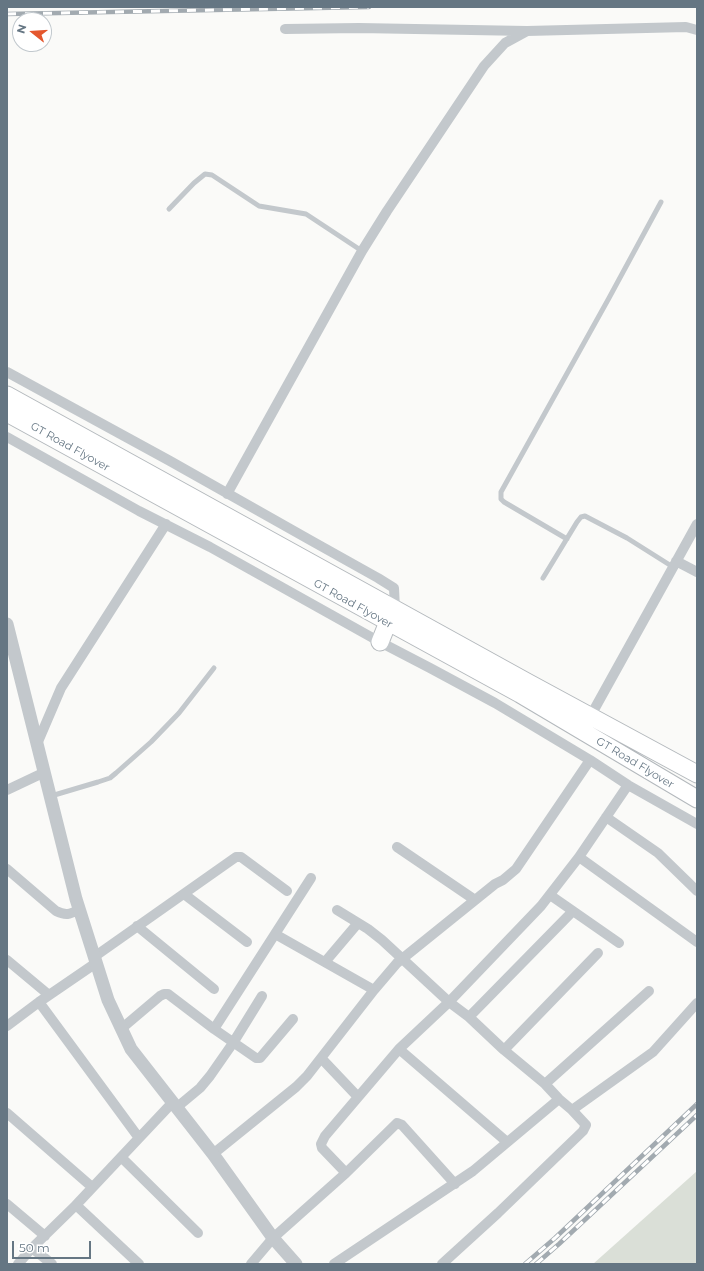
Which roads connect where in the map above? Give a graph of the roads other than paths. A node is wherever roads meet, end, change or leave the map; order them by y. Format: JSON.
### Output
{"nodes":[{"id":1,"x":697,"y":24,"type":"edge"},
{"id":2,"x":686,"y":27,"type":"junction"},
{"id":3,"x":285,"y":30,"type":"dead end"},
{"id":4,"x":697,"y":30,"type":"edge"},
{"id":5,"x":527,"y":31,"type":"junction"},
{"id":6,"x":661,"y":202,"type":"dead end"},
{"id":7,"x":169,"y":209,"type":"dead end"},
{"id":8,"x":362,"y":251,"type":"junction"},
{"id":9,"x":7,"y":372,"type":"edge"},
{"id":10,"x":7,"y":395,"type":"edge"},
{"id":11,"x":7,"y":413,"type":"edge"},
{"id":12,"x":7,"y":437,"type":"edge"},
{"id":13,"x":227,"y":494,"type":"junction"},
{"id":14,"x":166,"y":524,"type":"junction"},
{"id":15,"x":697,"y":524,"type":"edge"},
{"id":16,"x":567,"y":539,"type":"junction"},
{"id":17,"x":675,"y":564,"type":"junction"},
{"id":18,"x":697,"y":572,"type":"edge"},
{"id":19,"x":543,"y":578,"type":"dead end"},
{"id":20,"x":392,"y":616,"type":"junction"},
{"id":21,"x":7,"y":624,"type":"edge"},
{"id":22,"x":380,"y":642,"type":"junction"},
{"id":23,"x":10,"y":650,"type":"edge"},
{"id":24,"x":214,"y":668,"type":"dead end"},
{"id":25,"x":590,"y":716,"type":"junction"},
{"id":26,"x":38,"y":744,"type":"junction"},
{"id":27,"x":590,"y":760,"type":"junction"},
{"id":28,"x":45,"y":772,"type":"junction"},
{"id":29,"x":697,"y":774,"type":"edge"},
{"id":30,"x":628,"y":785,"type":"junction"},
{"id":31,"x":7,"y":790,"type":"edge"},
{"id":32,"x":50,"y":796,"type":"junction"},
{"id":33,"x":697,"y":799,"type":"edge"},
{"id":34,"x":606,"y":817,"type":"junction"},
{"id":35,"x":697,"y":824,"type":"edge"},
{"id":36,"x":396,"y":847,"type":"dead end"},
{"id":37,"x":579,"y":857,"type":"junction"},
{"id":38,"x":7,"y":869,"type":"edge"},
{"id":39,"x":311,"y":878,"type":"dead end"},
{"id":40,"x":286,"y":890,"type":"dead end"},
{"id":41,"x":697,"y":891,"type":"edge"},
{"id":42,"x":184,"y":894,"type":"junction"},
{"id":43,"x":550,"y":895,"type":"junction"},
{"id":44,"x":475,"y":900,"type":"junction"},
{"id":45,"x":79,"y":910,"type":"junction"},
{"id":46,"x":337,"y":910,"type":"dead end"},
{"id":47,"x":573,"y":911,"type":"junction"},
{"id":48,"x":358,"y":923,"type":"junction"},
{"id":49,"x":137,"y":926,"type":"junction"},
{"id":50,"x":275,"y":934,"type":"junction"},
{"id":51,"x":247,"y":942,"type":"dead end"},
{"id":52,"x":619,"y":942,"type":"dead end"},
{"id":53,"x":697,"y":942,"type":"edge"},
{"id":54,"x":598,"y":953,"type":"dead end"},
{"id":55,"x":402,"y":959,"type":"junction"},
{"id":56,"x":7,"y":960,"type":"edge"},
{"id":57,"x":95,"y":960,"type":"junction"},
{"id":58,"x":325,"y":962,"type":"junction"},
{"id":59,"x":214,"y":989,"type":"dead end"},
{"id":60,"x":374,"y":990,"type":"junction"},
{"id":61,"x":649,"y":991,"type":"dead end"},
{"id":62,"x":49,"y":995,"type":"junction"},
{"id":63,"x":262,"y":996,"type":"dead end"},
{"id":64,"x":39,"y":1002,"type":"junction"},
{"id":65,"x":449,"y":1002,"type":"junction"},
{"id":66,"x":697,"y":1003,"type":"edge"},
{"id":67,"x":469,"y":1017,"type":"junction"},
{"id":68,"x":293,"y":1019,"type":"dead end"},
{"id":69,"x":7,"y":1026,"type":"edge"},
{"id":70,"x":121,"y":1029,"type":"junction"},
{"id":71,"x":214,"y":1029,"type":"junction"},
{"id":72,"x":233,"y":1043,"type":"junction"},
{"id":73,"x":399,"y":1049,"type":"junction"},
{"id":74,"x":504,"y":1050,"type":"junction"},
{"id":75,"x":322,"y":1059,"type":"junction"},
{"id":76,"x":545,"y":1084,"type":"junction"},
{"id":77,"x":358,"y":1097,"type":"junction"},
{"id":78,"x":559,"y":1099,"type":"junction"},
{"id":79,"x":174,"y":1106,"type":"junction"},
{"id":80,"x":572,"y":1110,"type":"junction"},
{"id":81,"x":7,"y":1114,"type":"edge"},
{"id":82,"x":139,"y":1138,"type":"junction"},
{"id":83,"x":507,"y":1142,"type":"junction"},
{"id":84,"x":213,"y":1154,"type":"junction"},
{"id":85,"x":120,"y":1157,"type":"junction"},
{"id":86,"x":346,"y":1173,"type":"junction"},
{"id":87,"x":455,"y":1184,"type":"junction"},
{"id":88,"x":92,"y":1187,"type":"junction"},
{"id":89,"x":7,"y":1204,"type":"edge"},
{"id":90,"x":76,"y":1205,"type":"junction"},
{"id":91,"x":198,"y":1233,"type":"dead end"},
{"id":92,"x":45,"y":1236,"type":"junction"},
{"id":93,"x":273,"y":1238,"type":"junction"},
{"id":94,"x":32,"y":1248,"type":"junction"},
{"id":95,"x":18,"y":1264,"type":"edge"},
{"id":96,"x":52,"y":1264,"type":"edge"},
{"id":97,"x":139,"y":1264,"type":"edge"},
{"id":98,"x":251,"y":1264,"type":"edge"},
{"id":99,"x":296,"y":1264,"type":"edge"},
{"id":100,"x":334,"y":1264,"type":"edge"},
{"id":101,"x":442,"y":1264,"type":"edge"}],
"edges":[{"from":1,"to":2,"type":"street"},
{"from":2,"to":4,"type":"street"},
{"from":2,"to":5,"type":"street"},
{"from":3,"to":5,"type":"street"},
{"from":5,"to":8,"type":"street"},
{"from":6,"to":16,"type":"lane"},
{"from":7,"to":8,"type":"lane"},
{"from":8,"to":13,"type":"street"},
{"from":9,"to":13,"type":"street"},
{"from":10,"to":20,"type":"highway","name":"GT Road Flyover"},
{"from":11,"to":20,"type":"highway","name":"GT Road Flyover"},
{"from":12,"to":14,"type":"street"},
{"from":13,"to":20,"type":"street"},
{"from":14,"to":22,"type":"street"},
{"from":14,"to":26,"type":"street"},
{"from":15,"to":17,"type":"street"},
{"from":16,"to":17,"type":"lane"},
{"from":16,"to":19,"type":"lane"},
{"from":17,"to":18,"type":"street"},
{"from":17,"to":25,"type":"street"},
{"from":20,"to":22,"type":"highway"},
{"from":20,"to":25,"type":"highway","name":"GT Road Flyover"},
{"from":20,"to":33,"type":"highway","name":"GT Road Flyover"},
{"from":21,"to":23,"type":"street"},
{"from":22,"to":27,"type":"street"},
{"from":23,"to":26,"type":"street"},
{"from":24,"to":32,"type":"lane"},
{"from":25,"to":29,"type":"highway","name":"GT Road Flyover"},
{"from":26,"to":28,"type":"street"},
{"from":27,"to":30,"type":"street"},
{"from":27,"to":44,"type":"street"},
{"from":28,"to":31,"type":"street"},
{"from":28,"to":32,"type":"street"},
{"from":30,"to":34,"type":"street"},
{"from":30,"to":35,"type":"street"},
{"from":32,"to":45,"type":"street"},
{"from":34,"to":37,"type":"street"},
{"from":34,"to":41,"type":"street"},
{"from":36,"to":44,"type":"street"},
{"from":37,"to":43,"type":"street"},
{"from":37,"to":53,"type":"street"},
{"from":38,"to":45,"type":"street"},
{"from":39,"to":50,"type":"street"},
{"from":40,"to":42,"type":"street"},
{"from":42,"to":49,"type":"street"},
{"from":42,"to":51,"type":"street"},
{"from":43,"to":47,"type":"street"},
{"from":43,"to":65,"type":"street"},
{"from":44,"to":55,"type":"street"},
{"from":45,"to":57,"type":"street"},
{"from":46,"to":48,"type":"street"},
{"from":47,"to":52,"type":"street"},
{"from":47,"to":67,"type":"street"},
{"from":48,"to":55,"type":"street"},
{"from":48,"to":58,"type":"street"},
{"from":49,"to":57,"type":"street"},
{"from":49,"to":59,"type":"street"},
{"from":50,"to":58,"type":"street"},
{"from":50,"to":71,"type":"street"},
{"from":54,"to":74,"type":"street"},
{"from":55,"to":60,"type":"street"},
{"from":55,"to":65,"type":"street"},
{"from":56,"to":62,"type":"street"},
{"from":57,"to":62,"type":"street"},
{"from":57,"to":70,"type":"street"},
{"from":58,"to":60,"type":"street"},
{"from":60,"to":75,"type":"street"},
{"from":61,"to":76,"type":"street"},
{"from":62,"to":64,"type":"street"},
{"from":63,"to":72,"type":"street"},
{"from":64,"to":69,"type":"street"},
{"from":64,"to":82,"type":"street"},
{"from":65,"to":67,"type":"street"},
{"from":65,"to":73,"type":"street"},
{"from":66,"to":80,"type":"street"},
{"from":67,"to":74,"type":"street"},
{"from":68,"to":72,"type":"street"},
{"from":70,"to":71,"type":"street"},
{"from":70,"to":79,"type":"street"},
{"from":71,"to":72,"type":"street"},
{"from":72,"to":79,"type":"street"},
{"from":73,"to":77,"type":"street"},
{"from":73,"to":83,"type":"street"},
{"from":74,"to":76,"type":"street"},
{"from":75,"to":77,"type":"street"},
{"from":75,"to":84,"type":"street"},
{"from":76,"to":78,"type":"street"},
{"from":77,"to":86,"type":"street"},
{"from":78,"to":80,"type":"street"},
{"from":78,"to":83,"type":"street"},
{"from":79,"to":82,"type":"street"},
{"from":79,"to":84,"type":"street"},
{"from":80,"to":101,"type":"street"},
{"from":81,"to":88,"type":"street"},
{"from":82,"to":85,"type":"street"},
{"from":83,"to":87,"type":"street"},
{"from":84,"to":93,"type":"street"},
{"from":85,"to":88,"type":"street"},
{"from":85,"to":91,"type":"street"},
{"from":86,"to":87,"type":"street"},
{"from":86,"to":93,"type":"street"},
{"from":87,"to":100,"type":"street"},
{"from":88,"to":90,"type":"street"},
{"from":89,"to":92,"type":"street"},
{"from":90,"to":92,"type":"street"},
{"from":90,"to":97,"type":"street"},
{"from":92,"to":94,"type":"street"},
{"from":93,"to":98,"type":"street"},
{"from":93,"to":99,"type":"street"},
{"from":94,"to":95,"type":"street"},
{"from":94,"to":96,"type":"street"}]}
